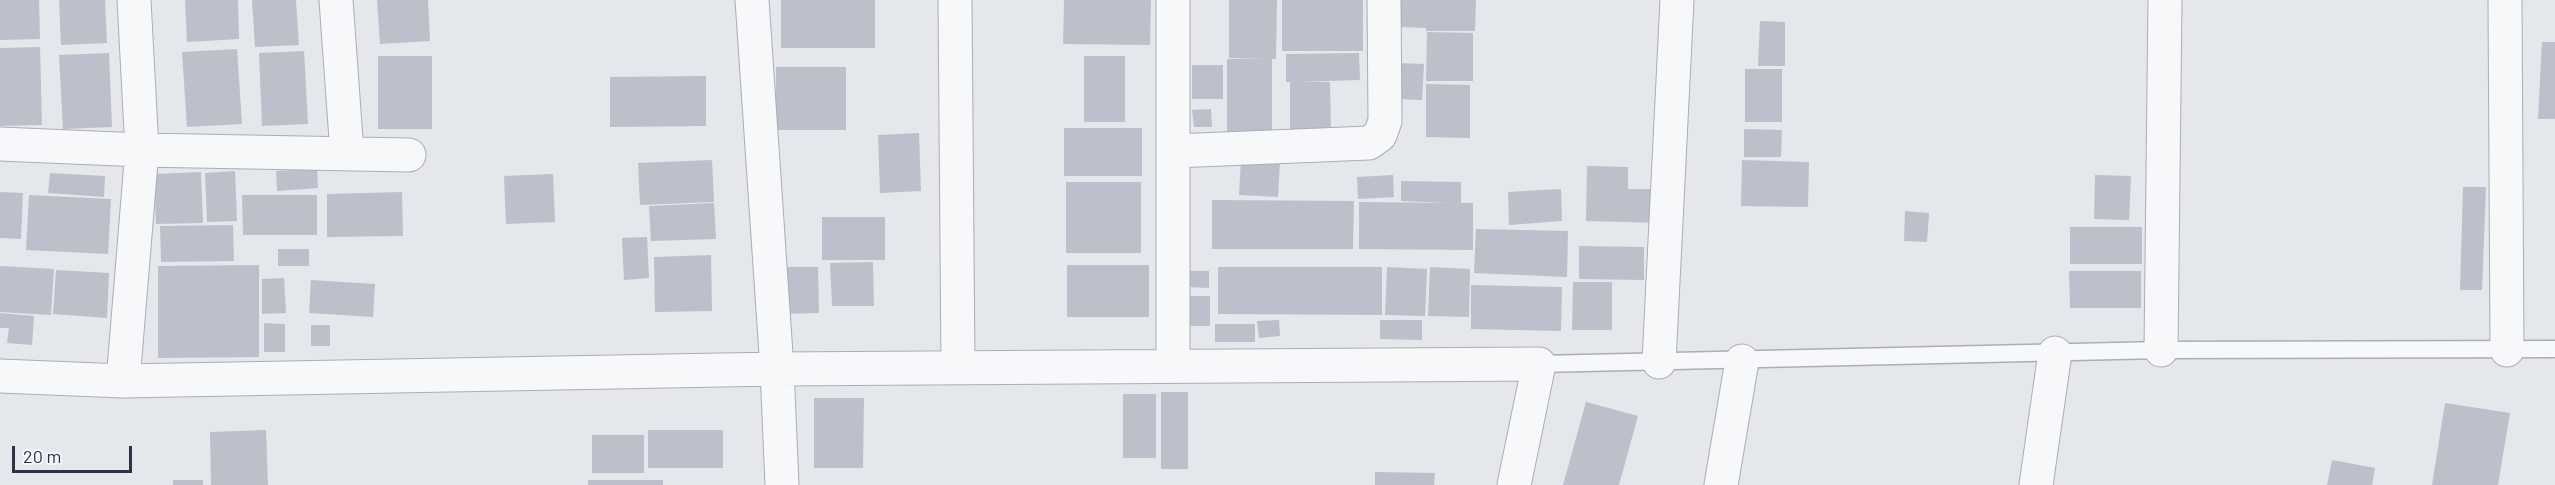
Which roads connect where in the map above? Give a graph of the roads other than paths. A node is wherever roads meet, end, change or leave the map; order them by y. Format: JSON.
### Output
{"nodes":[{"id":1,"x":134,"y":0,"type":"edge"},
{"id":2,"x":336,"y":0,"type":"edge"},
{"id":3,"x":752,"y":0,"type":"edge"},
{"id":4,"x":955,"y":0,"type":"edge"},
{"id":5,"x":1173,"y":0,"type":"edge"},
{"id":6,"x":1384,"y":0,"type":"edge"},
{"id":7,"x":1677,"y":0,"type":"edge"},
{"id":8,"x":2165,"y":0,"type":"edge"},
{"id":9,"x":2505,"y":0,"type":"edge"},
{"id":10,"x":0,"y":144,"type":"edge"},
{"id":11,"x":142,"y":150,"type":"junction"},
{"id":12,"x":1174,"y":151,"type":"junction"},
{"id":13,"x":347,"y":153,"type":"junction"},
{"id":14,"x":409,"y":155,"type":"dead end"},
{"id":15,"x":2555,"y":349,"type":"edge"},
{"id":16,"x":2161,"y":350,"type":"junction"},
{"id":17,"x":2507,"y":350,"type":"junction"},
{"id":18,"x":2055,"y":353,"type":"junction"},
{"id":19,"x":1742,"y":361,"type":"junction"},
{"id":20,"x":1659,"y":362,"type":"junction"},
{"id":21,"x":1539,"y":364,"type":"junction"},
{"id":22,"x":1173,"y":365,"type":"junction"},
{"id":23,"x":958,"y":367,"type":"junction"},
{"id":24,"x":777,"y":369,"type":"junction"},
{"id":25,"x":0,"y":376,"type":"edge"},
{"id":26,"x":123,"y":381,"type":"junction"},
{"id":27,"x":782,"y":485,"type":"edge"},
{"id":28,"x":1514,"y":485,"type":"edge"},
{"id":29,"x":1721,"y":485,"type":"edge"},
{"id":30,"x":2036,"y":485,"type":"edge"}],
"edges":[{"from":1,"to":11,"type":"street"},
{"from":2,"to":13,"type":"street"},
{"from":3,"to":24,"type":"street"},
{"from":4,"to":23,"type":"street"},
{"from":5,"to":12,"type":"street"},
{"from":6,"to":12,"type":"street"},
{"from":7,"to":20,"type":"street"},
{"from":8,"to":16,"type":"street"},
{"from":9,"to":17,"type":"street"},
{"from":10,"to":11,"type":"street"},
{"from":11,"to":13,"type":"street"},
{"from":11,"to":26,"type":"street"},
{"from":12,"to":22,"type":"street"},
{"from":13,"to":14,"type":"street"},
{"from":15,"to":17,"type":"lane"},
{"from":16,"to":17,"type":"lane"},
{"from":16,"to":18,"type":"lane"},
{"from":18,"to":19,"type":"lane"},
{"from":18,"to":30,"type":"street"},
{"from":19,"to":20,"type":"lane"},
{"from":19,"to":29,"type":"street"},
{"from":20,"to":21,"type":"lane"},
{"from":21,"to":22,"type":"street"},
{"from":21,"to":28,"type":"street"},
{"from":22,"to":23,"type":"street"},
{"from":23,"to":24,"type":"street"},
{"from":24,"to":26,"type":"street"},
{"from":24,"to":27,"type":"street"},
{"from":25,"to":26,"type":"street"}]}
